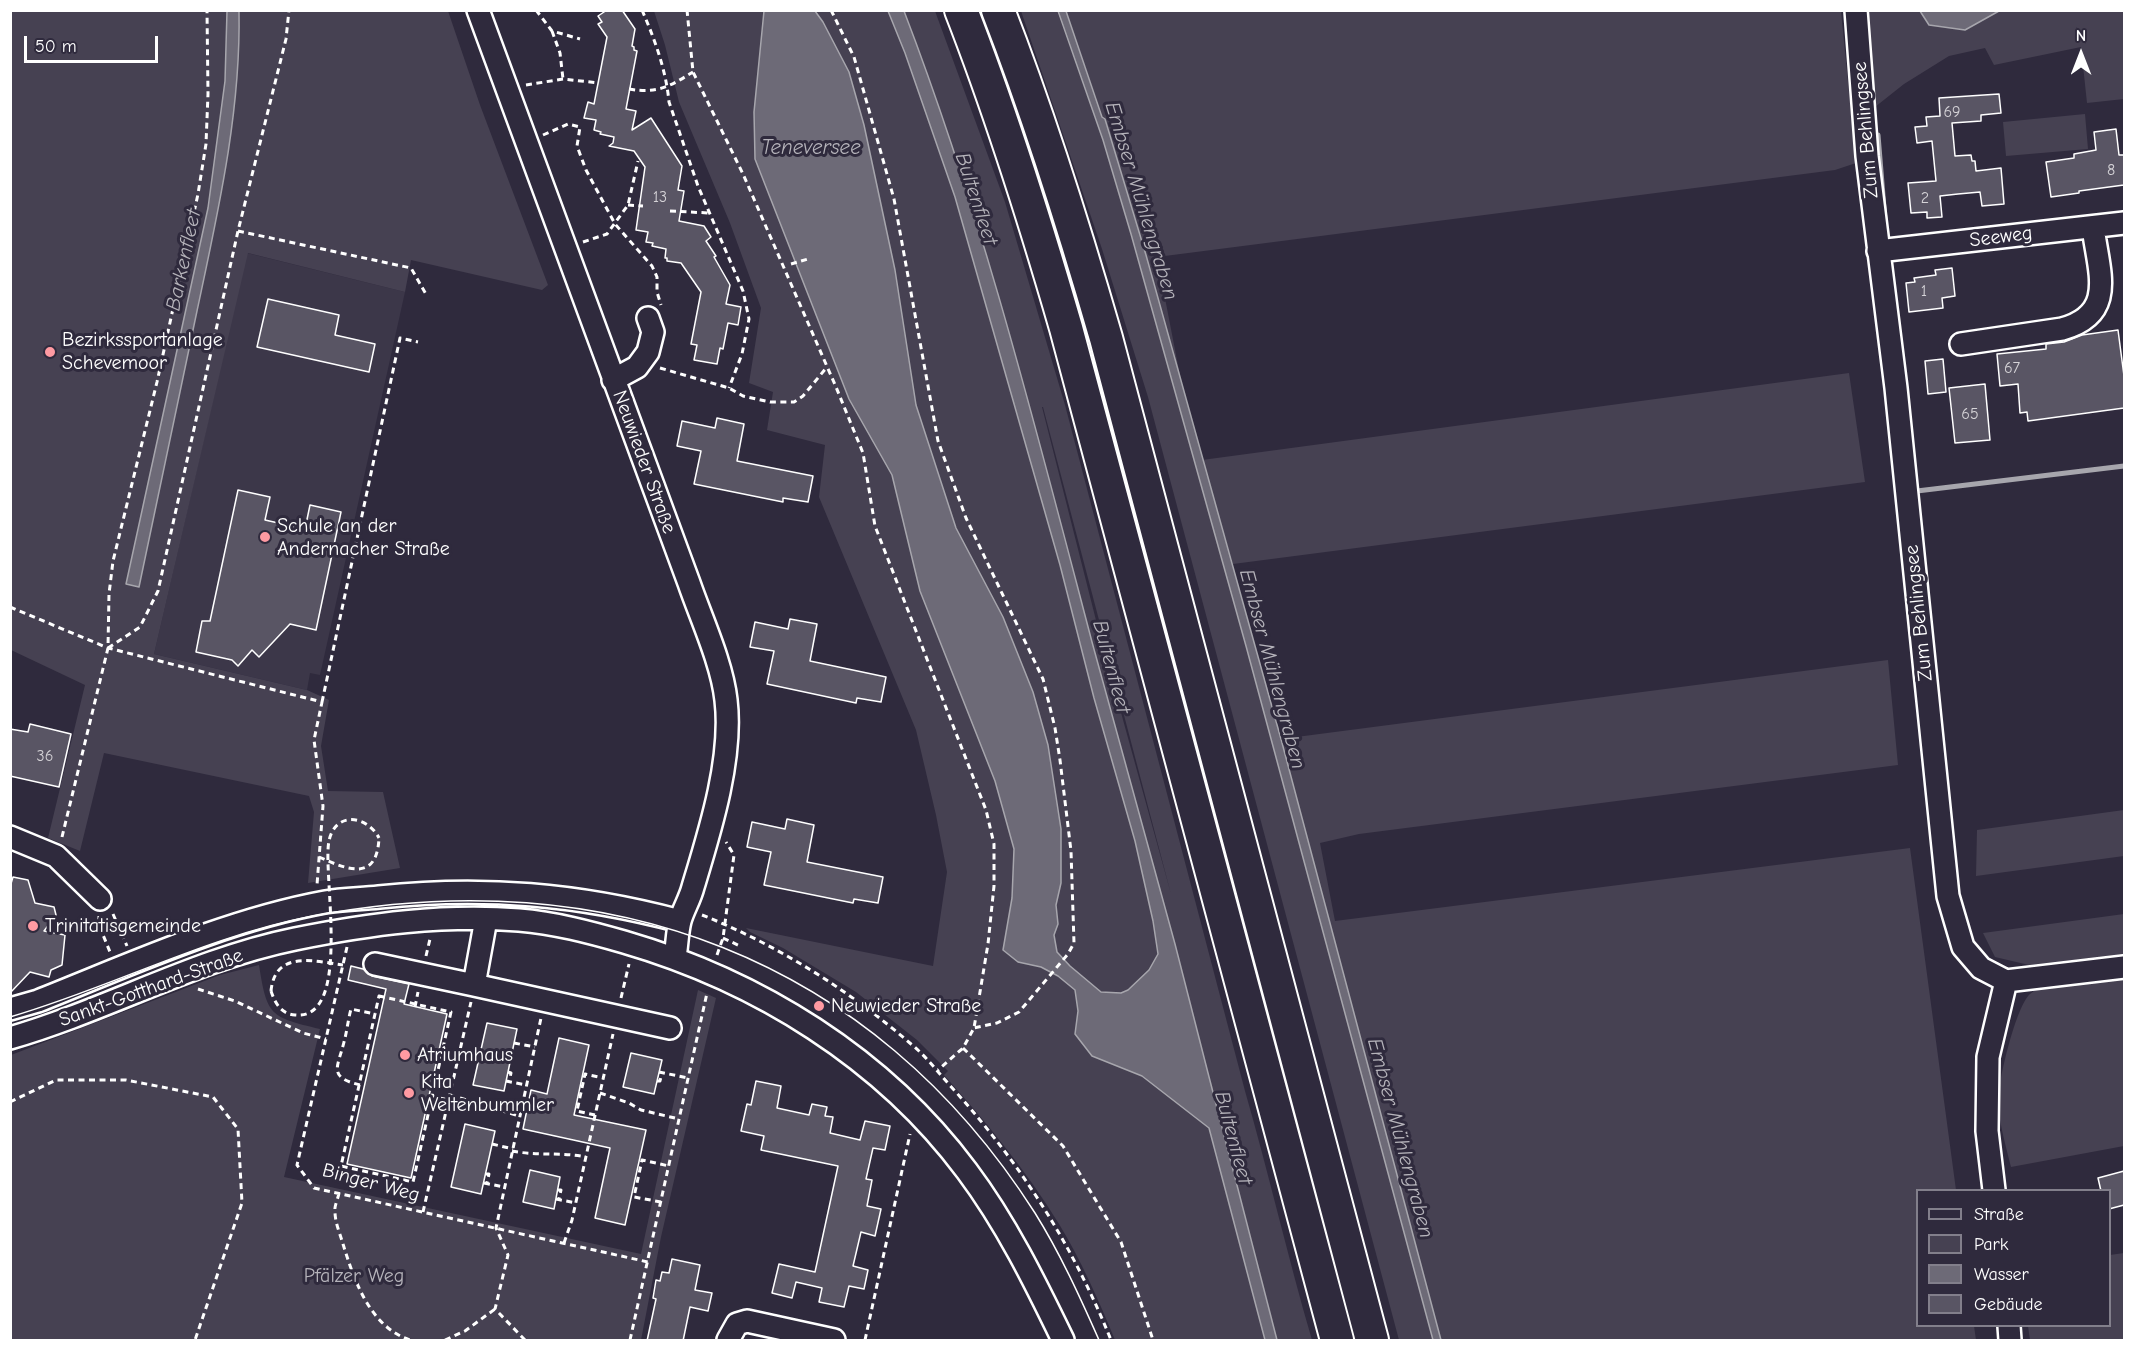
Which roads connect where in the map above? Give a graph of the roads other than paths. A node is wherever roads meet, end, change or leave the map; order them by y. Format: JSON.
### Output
{"nodes":[{"id":1,"x":478,"y":10,"type":"edge"},
{"id":2,"x":961,"y":10,"type":"edge"},
{"id":3,"x":999,"y":10,"type":"edge"},
{"id":4,"x":1856,"y":10,"type":"edge"},
{"id":5,"x":2124,"y":223,"type":"edge"},
{"id":6,"x":2093,"y":227,"type":"junction"},
{"id":7,"x":1878,"y":251,"type":"junction"},
{"id":8,"x":656,"y":316,"type":"road end"},
{"id":9,"x":1961,"y":344,"type":"dead end"},
{"id":10,"x":613,"y":380,"type":"junction"},
{"id":11,"x":10,"y":837,"type":"edge"},
{"id":12,"x":100,"y":899,"type":"road end"},
{"id":13,"x":486,"y":919,"type":"junction"},
{"id":14,"x":680,"y":921,"type":"junction"},
{"id":15,"x":675,"y":957,"type":"junction"},
{"id":16,"x":375,"y":964,"type":"dead end"},
{"id":17,"x":2124,"y":967,"type":"edge"},
{"id":18,"x":2006,"y":981,"type":"junction"},
{"id":19,"x":474,"y":985,"type":"junction"},
{"id":20,"x":10,"y":1009,"type":"edge"},
{"id":21,"x":670,"y":1028,"type":"dead end"},
{"id":22,"x":10,"y":1038,"type":"edge"},
{"id":23,"x":1994,"y":1189,"type":"edge"},
{"id":24,"x":728,"y":1341,"type":"edge"},
{"id":25,"x":834,"y":1341,"type":"edge"},
{"id":26,"x":1063,"y":1341,"type":"edge"},
{"id":27,"x":1337,"y":1341,"type":"edge"},
{"id":28,"x":1372,"y":1341,"type":"edge"}],
"edges":[{"from":1,"to":10,"type":"street","name":"Neuwieder Straße"},
{"from":2,"to":27,"type":"highway"},
{"from":3,"to":28,"type":"highway"},
{"from":4,"to":7,"type":"street","name":"Zum Behlingsee"},
{"from":5,"to":6,"type":"street","name":"Seeweg"},
{"from":6,"to":7,"type":"street","name":"Seeweg"},
{"from":6,"to":9,"type":"street"},
{"from":7,"to":18,"type":"street","name":"Zum Behlingsee"},
{"from":8,"to":10,"type":"street"},
{"from":10,"to":14,"type":"street","name":"Neuwieder Straße"},
{"from":11,"to":12,"type":"street"},
{"from":13,"to":15,"type":"street","name":"Sankt-Gotthard-Straße"},
{"from":13,"to":19,"type":"street"},
{"from":13,"to":22,"type":"street","name":"Sankt-Gotthard-Straße"},
{"from":14,"to":15,"type":"street","name":"Neuwieder Straße"},
{"from":14,"to":20,"type":"street","name":"Sankt-Gotthard-Straße"},
{"from":15,"to":26,"type":"street","name":"Sankt-Gotthard-Straße"},
{"from":16,"to":19,"type":"street"},
{"from":17,"to":18,"type":"street"},
{"from":18,"to":23,"type":"street"},
{"from":19,"to":21,"type":"street"},
{"from":24,"to":25,"type":"street"}]}
